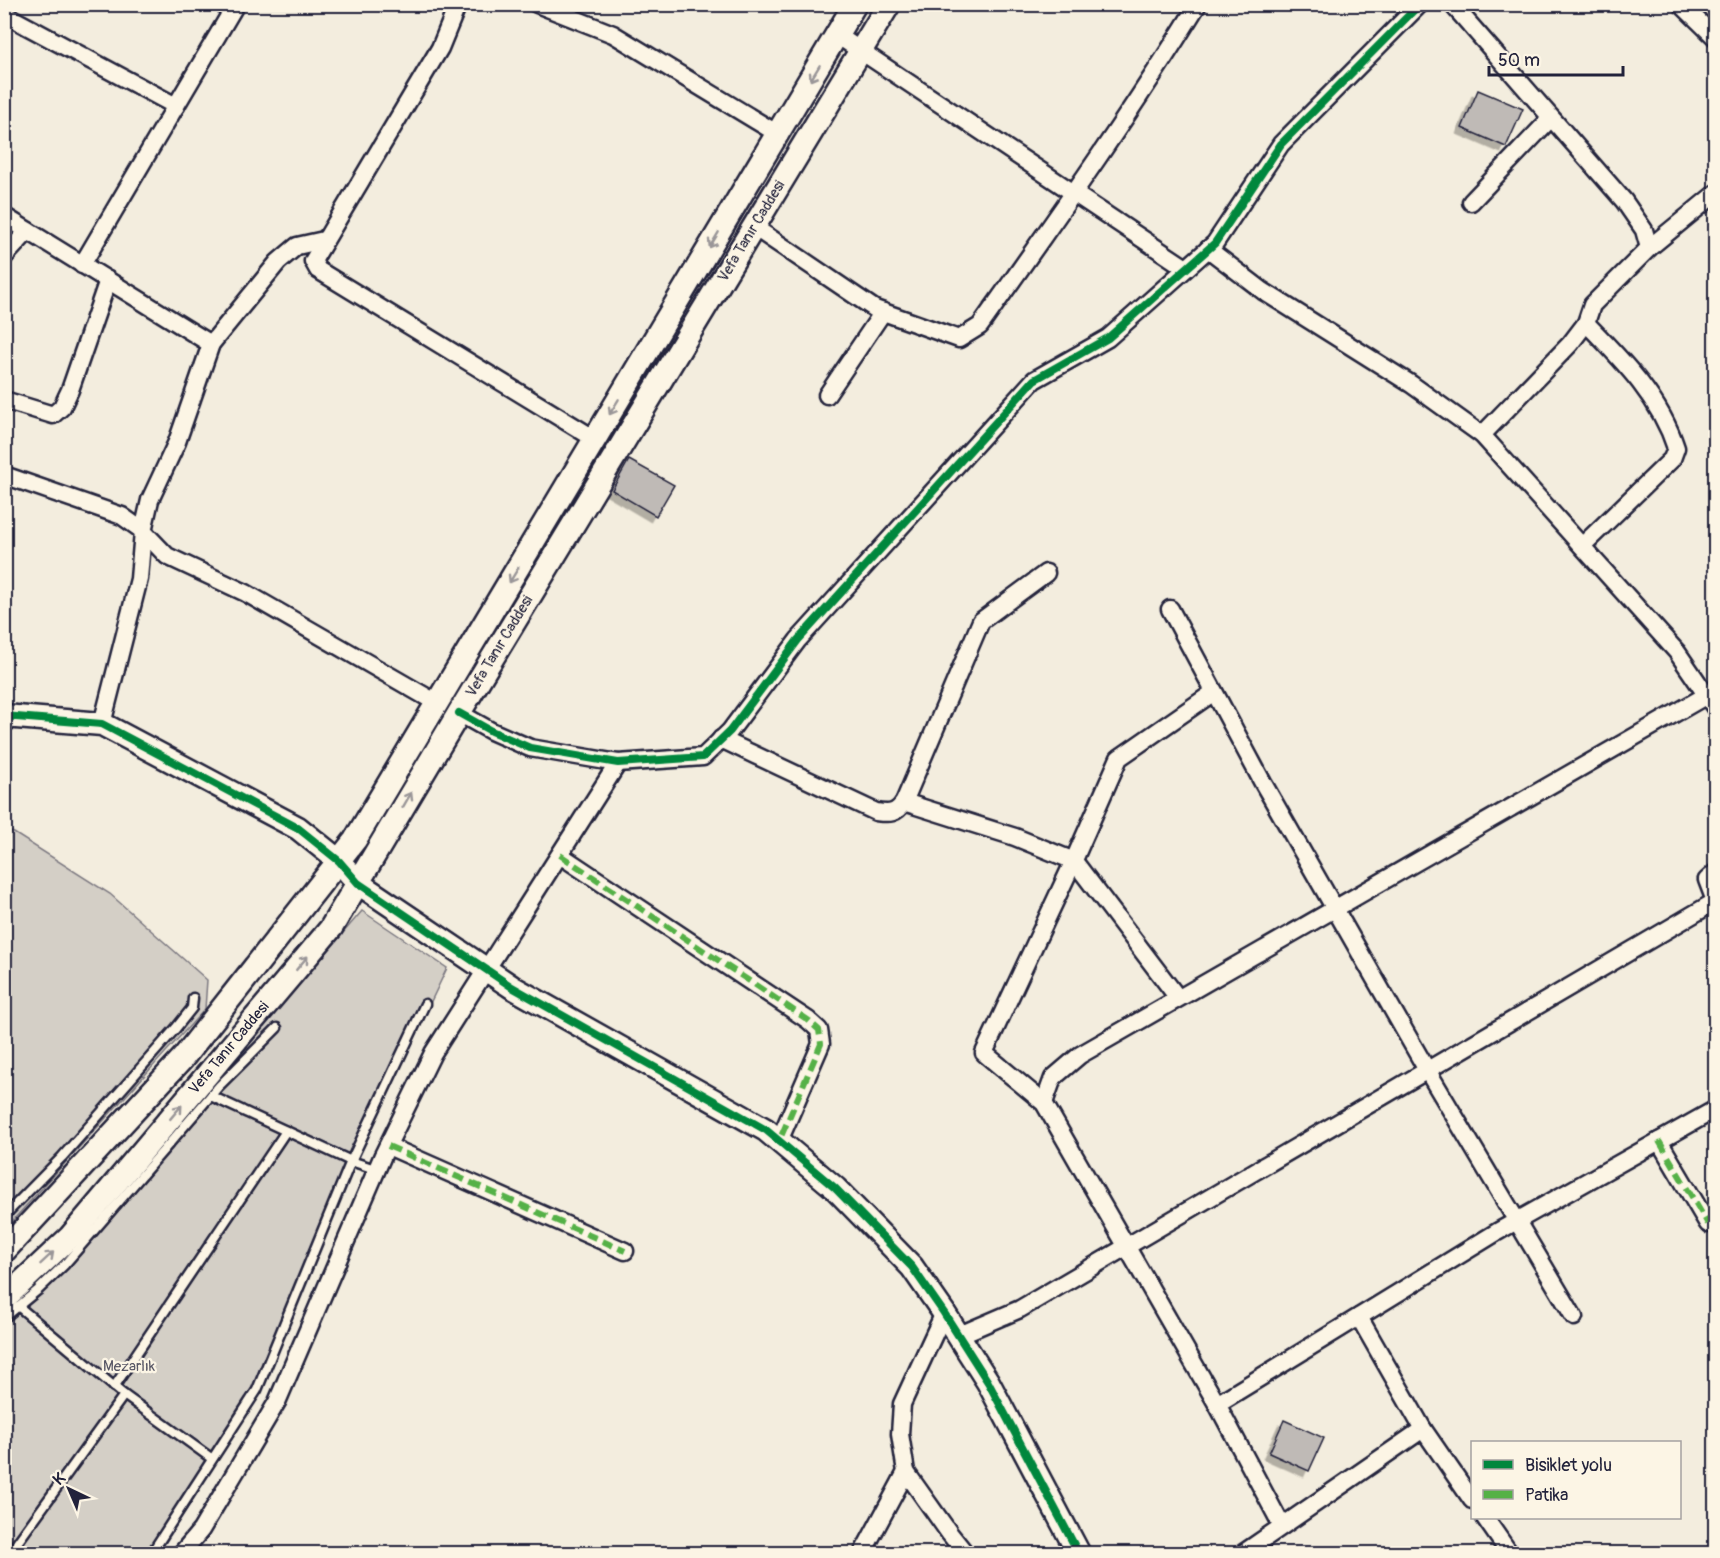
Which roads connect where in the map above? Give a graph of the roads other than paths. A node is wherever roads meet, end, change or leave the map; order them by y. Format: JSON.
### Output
{"nodes":[{"id":1,"x":236,"y":4,"type":"edge"},
{"id":2,"x":458,"y":4,"type":"edge"},
{"id":3,"x":537,"y":4,"type":"edge"},
{"id":4,"x":855,"y":4,"type":"edge"},
{"id":5,"x":889,"y":4,"type":"edge"},
{"id":6,"x":1420,"y":4,"type":"edge"},
{"id":7,"x":1452,"y":4,"type":"edge"},
{"id":8,"x":1681,"y":4,"type":"edge"},
{"id":9,"x":1191,"y":7,"type":"edge"},
{"id":10,"x":4,"y":14,"type":"edge"},
{"id":11,"x":837,"y":35,"type":"junction"},
{"id":12,"x":1716,"y":38,"type":"edge"},
{"id":13,"x":862,"y":50,"type":"junction"},
{"id":14,"x":176,"y":106,"type":"junction"},
{"id":15,"x":1551,"y":118,"type":"junction"},
{"id":16,"x":778,"y":134,"type":"junction"},
{"id":17,"x":1074,"y":193,"type":"junction"},
{"id":18,"x":1716,"y":193,"type":"edge"},
{"id":19,"x":1471,"y":202,"type":"dead end"},
{"id":20,"x":4,"y":216,"type":"edge"},
{"id":21,"x":754,"y":227,"type":"junction"},
{"id":22,"x":28,"y":231,"type":"junction"},
{"id":23,"x":324,"y":240,"type":"junction"},
{"id":24,"x":1649,"y":248,"type":"junction"},
{"id":25,"x":1208,"y":249,"type":"junction"},
{"id":26,"x":4,"y":257,"type":"edge"},
{"id":27,"x":82,"y":265,"type":"junction"},
{"id":28,"x":1186,"y":268,"type":"junction"},
{"id":29,"x":108,"y":280,"type":"junction"},
{"id":30,"x":882,"y":312,"type":"junction"},
{"id":31,"x":1586,"y":323,"type":"junction"},
{"id":32,"x":211,"y":344,"type":"junction"},
{"id":33,"x":827,"y":395,"type":"dead end"},
{"id":34,"x":4,"y":400,"type":"edge"},
{"id":35,"x":1482,"y":435,"type":"junction"},
{"id":36,"x":595,"y":439,"type":"junction"},
{"id":37,"x":4,"y":475,"type":"edge"},
{"id":38,"x":142,"y":531,"type":"junction"},
{"id":39,"x":1582,"y":546,"type":"junction"},
{"id":40,"x":1046,"y":573,"type":"dead end"},
{"id":41,"x":1170,"y":609,"type":"dead end"},
{"id":42,"x":1215,"y":692,"type":"junction"},
{"id":43,"x":1711,"y":702,"type":"edge"},
{"id":44,"x":438,"y":703,"type":"junction"},
{"id":45,"x":459,"y":713,"type":"junction"},
{"id":46,"x":4,"y":716,"type":"edge"},
{"id":47,"x":102,"y":724,"type":"junction"},
{"id":48,"x":721,"y":739,"type":"junction"},
{"id":49,"x":618,"y":763,"type":"junction"},
{"id":50,"x":904,"y":802,"type":"junction"},
{"id":51,"x":560,"y":855,"type":"junction"},
{"id":52,"x":339,"y":861,"type":"junction"},
{"id":53,"x":1074,"y":861,"type":"junction"},
{"id":54,"x":1716,"y":872,"type":"edge"},
{"id":55,"x":358,"y":883,"type":"junction"},
{"id":56,"x":1715,"y":901,"type":"edge"},
{"id":57,"x":1334,"y":907,"type":"junction"},
{"id":58,"x":487,"y":970,"type":"junction"},
{"id":59,"x":193,"y":998,"type":"dead end"},
{"id":60,"x":1178,"y":998,"type":"junction"},
{"id":61,"x":424,"y":1004,"type":"dead end"},
{"id":62,"x":277,"y":1028,"type":"dead end"},
{"id":63,"x":1427,"y":1070,"type":"junction"},
{"id":64,"x":211,"y":1096,"type":"junction"},
{"id":65,"x":1044,"y":1102,"type":"junction"},
{"id":66,"x":1716,"y":1110,"type":"edge"},
{"id":67,"x":286,"y":1131,"type":"junction"},
{"id":68,"x":779,"y":1141,"type":"junction"},
{"id":69,"x":1659,"y":1141,"type":"junction"},
{"id":70,"x":388,"y":1146,"type":"junction"},
{"id":71,"x":351,"y":1161,"type":"junction"},
{"id":72,"x":378,"y":1170,"type":"junction"},
{"id":73,"x":6,"y":1211,"type":"edge"},
{"id":74,"x":1517,"y":1221,"type":"junction"},
{"id":75,"x":1708,"y":1224,"type":"dead end"},
{"id":76,"x":1126,"y":1247,"type":"junction"},
{"id":77,"x":4,"y":1251,"type":"edge"},
{"id":78,"x":625,"y":1251,"type":"dead end"},
{"id":79,"x":11,"y":1303,"type":"edge"},
{"id":80,"x":944,"y":1313,"type":"junction"},
{"id":81,"x":1359,"y":1317,"type":"junction"},
{"id":82,"x":1574,"y":1317,"type":"dead end"},
{"id":83,"x":4,"y":1318,"type":"edge"},
{"id":84,"x":957,"y":1336,"type":"junction"},
{"id":85,"x":114,"y":1387,"type":"junction"},
{"id":86,"x":124,"y":1395,"type":"junction"},
{"id":87,"x":1216,"y":1404,"type":"junction"},
{"id":88,"x":1423,"y":1429,"type":"junction"},
{"id":89,"x":212,"y":1458,"type":"junction"},
{"id":90,"x":906,"y":1472,"type":"junction"},
{"id":91,"x":1471,"y":1497,"type":"edge"},
{"id":92,"x":1486,"y":1519,"type":"edge"},
{"id":93,"x":1282,"y":1526,"type":"junction"},
{"id":94,"x":1072,"y":1549,"type":"edge"},
{"id":95,"x":9,"y":1554,"type":"edge"},
{"id":96,"x":151,"y":1554,"type":"edge"},
{"id":97,"x":181,"y":1554,"type":"edge"},
{"id":98,"x":862,"y":1554,"type":"edge"},
{"id":99,"x":966,"y":1554,"type":"edge"},
{"id":100,"x":1242,"y":1554,"type":"edge"},
{"id":101,"x":1510,"y":1554,"type":"edge"}],
"edges":[{"from":1,"to":14,"type":"street"},
{"from":2,"to":23,"type":"street"},
{"from":3,"to":16,"type":"street"},
{"from":4,"to":11,"type":"main road","name":"Vefa Tanır Caddesi"},
{"from":5,"to":13,"type":"main road","name":"Vefa Tanır Caddesi"},
{"from":6,"to":25,"type":"street"},
{"from":7,"to":15,"type":"street"},
{"from":8,"to":12,"type":"street"},
{"from":9,"to":17,"type":"street"},
{"from":10,"to":14,"type":"street"},
{"from":11,"to":13,"type":"street"},
{"from":11,"to":16,"type":"main road","name":"Vefa Tanır Caddesi","one_way":true},
{"from":13,"to":17,"type":"street"},
{"from":13,"to":21,"type":"main road","name":"Vefa Tanır Caddesi"},
{"from":14,"to":27,"type":"street"},
{"from":15,"to":19,"type":"street"},
{"from":15,"to":24,"type":"street"},
{"from":16,"to":36,"type":"main road","name":"Vefa Tanır Caddesi","one_way":true},
{"from":17,"to":28,"type":"street"},
{"from":17,"to":30,"type":"street"},
{"from":18,"to":24,"type":"street"},
{"from":20,"to":22,"type":"street"},
{"from":21,"to":30,"type":"street"},
{"from":21,"to":45,"type":"main road","name":"Vefa Tanır Caddesi"},
{"from":22,"to":26,"type":"street"},
{"from":22,"to":27,"type":"street"},
{"from":23,"to":32,"type":"street"},
{"from":23,"to":36,"type":"street"},
{"from":24,"to":31,"type":"street"},
{"from":25,"to":28,"type":"street"},
{"from":25,"to":35,"type":"street"},
{"from":27,"to":29,"type":"street"},
{"from":28,"to":48,"type":"street"},
{"from":29,"to":32,"type":"street"},
{"from":29,"to":34,"type":"street"},
{"from":30,"to":33,"type":"street"},
{"from":31,"to":35,"type":"street"},
{"from":31,"to":39,"type":"street"},
{"from":32,"to":38,"type":"street"},
{"from":35,"to":39,"type":"street"},
{"from":36,"to":44,"type":"main road","name":"Vefa Tanır Caddesi","one_way":true},
{"from":37,"to":38,"type":"street"},
{"from":38,"to":44,"type":"street"},
{"from":38,"to":47,"type":"street"},
{"from":39,"to":43,"type":"street"},
{"from":40,"to":50,"type":"street"},
{"from":41,"to":42,"type":"street"},
{"from":42,"to":53,"type":"street"},
{"from":42,"to":57,"type":"street"},
{"from":43,"to":57,"type":"street"},
{"from":44,"to":52,"type":"main road","name":"Vefa Tanır Caddesi"},
{"from":45,"to":49,"type":"street"},
{"from":55,"to":45,"type":"main road","name":"Vefa Tanır Caddesi","one_way":true},
{"from":46,"to":47,"type":"main road"},
{"from":47,"to":52,"type":"main road"},
{"from":48,"to":49,"type":"street"},
{"from":48,"to":50,"type":"street"},
{"from":49,"to":51,"type":"street"},
{"from":50,"to":53,"type":"street"},
{"from":51,"to":58,"type":"street"},
{"from":51,"to":68,"type":"street"},
{"from":52,"to":55,"type":"main road"},
{"from":52,"to":77,"type":"main road","name":"Vefa Tanır Caddesi"},
{"from":53,"to":60,"type":"street"},
{"from":53,"to":65,"type":"street"},
{"from":54,"to":56,"type":"street"},
{"from":55,"to":58,"type":"main road"},
{"from":79,"to":55,"type":"main road","name":"Vefa Tanır Caddesi","one_way":true},
{"from":56,"to":63,"type":"street"},
{"from":57,"to":60,"type":"street"},
{"from":57,"to":63,"type":"street"},
{"from":58,"to":68,"type":"main road"},
{"from":58,"to":70,"type":"street"},
{"from":59,"to":73,"type":"lane"},
{"from":60,"to":65,"type":"street"},
{"from":61,"to":71,"type":"lane"},
{"from":62,"to":64,"type":"lane"},
{"from":63,"to":74,"type":"street"},
{"from":63,"to":76,"type":"street"},
{"from":64,"to":67,"type":"lane"},
{"from":64,"to":79,"type":"lane"},
{"from":65,"to":76,"type":"street"},
{"from":66,"to":69,"type":"street"},
{"from":67,"to":71,"type":"lane"},
{"from":67,"to":85,"type":"lane"},
{"from":68,"to":80,"type":"main road"},
{"from":69,"to":74,"type":"street"},
{"from":69,"to":75,"type":"street"},
{"from":70,"to":72,"type":"street"},
{"from":70,"to":78,"type":"street"},
{"from":71,"to":72,"type":"lane"},
{"from":71,"to":89,"type":"lane"},
{"from":72,"to":97,"type":"street"},
{"from":74,"to":81,"type":"street"},
{"from":74,"to":82,"type":"street"},
{"from":76,"to":84,"type":"street"},
{"from":76,"to":87,"type":"street"},
{"from":79,"to":83,"type":"lane"},
{"from":79,"to":85,"type":"lane"},
{"from":80,"to":84,"type":"main road"},
{"from":80,"to":90,"type":"street"},
{"from":81,"to":87,"type":"street"},
{"from":81,"to":88,"type":"street"},
{"from":84,"to":94,"type":"main road"},
{"from":85,"to":86,"type":"lane"},
{"from":86,"to":89,"type":"lane"},
{"from":86,"to":95,"type":"lane"},
{"from":87,"to":93,"type":"street"},
{"from":88,"to":91,"type":"street"},
{"from":88,"to":93,"type":"street"},
{"from":89,"to":96,"type":"lane"},
{"from":90,"to":98,"type":"street"},
{"from":90,"to":99,"type":"street"},
{"from":92,"to":101,"type":"street"},
{"from":93,"to":100,"type":"street"}]}
